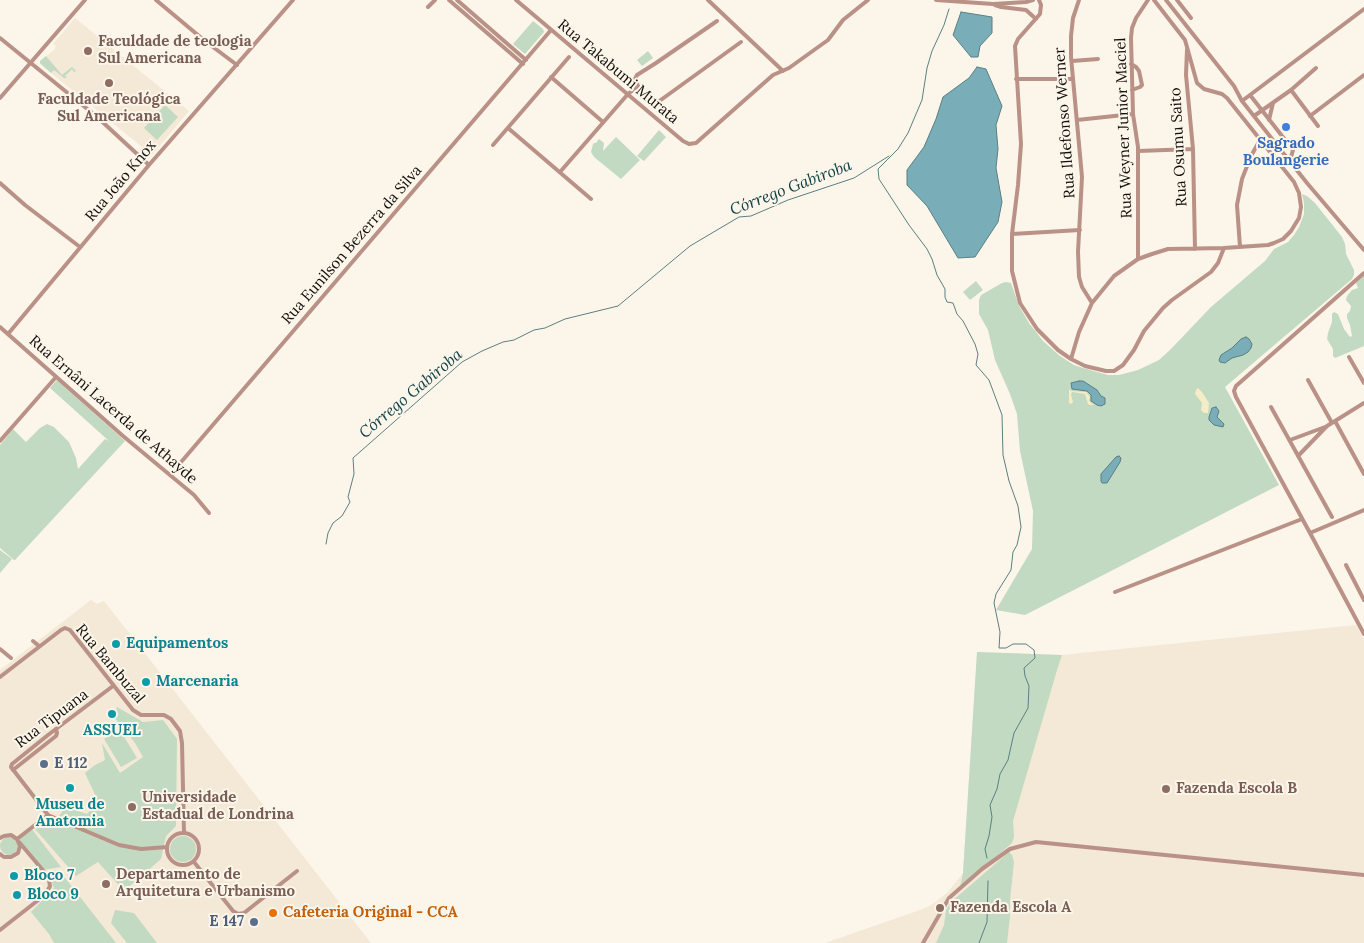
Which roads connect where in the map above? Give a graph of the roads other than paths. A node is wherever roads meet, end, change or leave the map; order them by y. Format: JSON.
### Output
{"nodes":[{"id":1,"x":85,"y":0,"type":"edge"},
{"id":2,"x":156,"y":0,"type":"edge"},
{"id":3,"x":293,"y":0,"type":"edge"},
{"id":4,"x":435,"y":0,"type":"edge"},
{"id":5,"x":449,"y":0,"type":"edge"},
{"id":6,"x":457,"y":0,"type":"edge"},
{"id":7,"x":516,"y":0,"type":"edge"},
{"id":8,"x":708,"y":0,"type":"edge"},
{"id":9,"x":868,"y":0,"type":"edge"},
{"id":10,"x":936,"y":0,"type":"edge"},
{"id":11,"x":1034,"y":0,"type":"edge"},
{"id":12,"x":1039,"y":0,"type":"edge"},
{"id":13,"x":1079,"y":0,"type":"edge"},
{"id":14,"x":1148,"y":0,"type":"edge"},
{"id":15,"x":1154,"y":0,"type":"edge"},
{"id":16,"x":1166,"y":0,"type":"edge"},
{"id":17,"x":1176,"y":0,"type":"edge"},
{"id":18,"x":1002,"y":3,"type":"edge"},
{"id":19,"x":428,"y":7,"type":"dead end"},
{"id":20,"x":1364,"y":9,"type":"edge"},
{"id":21,"x":1191,"y":18,"type":"dead end"},
{"id":22,"x":1036,"y":19,"type":"junction"},
{"id":23,"x":717,"y":21,"type":"dead end"},
{"id":24,"x":484,"y":26,"type":"junction"},
{"id":25,"x":551,"y":30,"type":"junction"},
{"id":26,"x":0,"y":38,"type":"edge"},
{"id":27,"x":741,"y":42,"type":"dead end"},
{"id":28,"x":1187,"y":45,"type":"junction"},
{"id":29,"x":569,"y":57,"type":"dead end"},
{"id":30,"x":1098,"y":59,"type":"dead end"},
{"id":31,"x":1072,"y":61,"type":"junction"},
{"id":32,"x":30,"y":62,"type":"junction"},
{"id":33,"x":525,"y":62,"type":"junction"},
{"id":34,"x":1131,"y":64,"type":"junction"},
{"id":35,"x":237,"y":65,"type":"junction"},
{"id":36,"x":1316,"y":68,"type":"dead end"},
{"id":37,"x":783,"y":71,"type":"junction"},
{"id":38,"x":1194,"y":71,"type":"junction"},
{"id":39,"x":1186,"y":75,"type":"junction"},
{"id":40,"x":1364,"y":75,"type":"edge"},
{"id":41,"x":551,"y":78,"type":"junction"},
{"id":42,"x":1016,"y":78,"type":"junction"},
{"id":43,"x":1073,"y":79,"type":"junction"},
{"id":44,"x":638,"y":86,"type":"junction"},
{"id":45,"x":619,"y":87,"type":"junction"},
{"id":46,"x":1132,"y":90,"type":"junction"},
{"id":47,"x":1291,"y":90,"type":"junction"},
{"id":48,"x":629,"y":95,"type":"junction"},
{"id":49,"x":1250,"y":95,"type":"junction"},
{"id":50,"x":0,"y":98,"type":"edge"},
{"id":51,"x":622,"y":101,"type":"junction"},
{"id":52,"x":1242,"y":101,"type":"junction"},
{"id":53,"x":1273,"y":102,"type":"junction"},
{"id":54,"x":616,"y":108,"type":"junction"},
{"id":55,"x":1261,"y":110,"type":"junction"},
{"id":56,"x":1133,"y":114,"type":"junction"},
{"id":57,"x":1254,"y":116,"type":"junction"},
{"id":58,"x":1310,"y":116,"type":"junction"},
{"id":59,"x":1077,"y":120,"type":"junction"},
{"id":60,"x":1269,"y":120,"type":"junction"},
{"id":61,"x":603,"y":122,"type":"junction"},
{"id":62,"x":1318,"y":126,"type":"dead end"},
{"id":63,"x":508,"y":128,"type":"junction"},
{"id":64,"x":1260,"y":140,"type":"junction"},
{"id":65,"x":493,"y":145,"type":"dead end"},
{"id":66,"x":1193,"y":149,"type":"junction"},
{"id":67,"x":1138,"y":152,"type":"junction"},
{"id":68,"x":1290,"y":161,"type":"junction"},
{"id":69,"x":149,"y":165,"type":"junction"},
{"id":70,"x":560,"y":172,"type":"junction"},
{"id":71,"x":0,"y":182,"type":"edge"},
{"id":72,"x":591,"y":199,"type":"dead end"},
{"id":73,"x":1080,"y":230,"type":"junction"},
{"id":74,"x":1012,"y":234,"type":"junction"},
{"id":75,"x":80,"y":247,"type":"junction"},
{"id":76,"x":1240,"y":247,"type":"junction"},
{"id":77,"x":1224,"y":248,"type":"junction"},
{"id":78,"x":1195,"y":249,"type":"junction"},
{"id":79,"x":1364,"y":250,"type":"edge"},
{"id":80,"x":1138,"y":259,"type":"junction"},
{"id":81,"x":1364,"y":273,"type":"edge"},
{"id":82,"x":1092,"y":303,"type":"junction"},
{"id":83,"x":0,"y":327,"type":"edge"},
{"id":84,"x":8,"y":334,"type":"junction"},
{"id":85,"x":1349,"y":357,"type":"dead end"},
{"id":86,"x":1071,"y":359,"type":"junction"},
{"id":87,"x":56,"y":376,"type":"junction"},
{"id":88,"x":1308,"y":380,"type":"dead end"},
{"id":89,"x":1364,"y":383,"type":"edge"},
{"id":90,"x":1364,"y":403,"type":"edge"},
{"id":91,"x":1271,"y":406,"type":"dead end"},
{"id":92,"x":1333,"y":422,"type":"junction"},
{"id":93,"x":1327,"y":426,"type":"junction"},
{"id":94,"x":1290,"y":440,"type":"junction"},
{"id":95,"x":0,"y":441,"type":"edge"},
{"id":96,"x":1298,"y":456,"type":"junction"},
{"id":97,"x":1364,"y":474,"type":"edge"},
{"id":98,"x":170,"y":475,"type":"junction"},
{"id":99,"x":1364,"y":510,"type":"edge"},
{"id":100,"x":209,"y":513,"type":"dead end"},
{"id":101,"x":1332,"y":517,"type":"dead end"},
{"id":102,"x":1302,"y":519,"type":"junction"},
{"id":103,"x":1310,"y":533,"type":"junction"},
{"id":104,"x":1346,"y":565,"type":"dead end"},
{"id":105,"x":1115,"y":592,"type":"dead end"},
{"id":106,"x":1364,"y":599,"type":"edge"},
{"id":107,"x":1364,"y":634,"type":"edge"},
{"id":108,"x":33,"y":641,"type":"dead end"},
{"id":109,"x":39,"y":646,"type":"junction"},
{"id":110,"x":0,"y":649,"type":"edge"},
{"id":111,"x":11,"y":658,"type":"dead end"},
{"id":112,"x":0,"y":677,"type":"edge"},
{"id":113,"x":113,"y":686,"type":"junction"},
{"id":114,"x":48,"y":815,"type":"junction"},
{"id":115,"x":184,"y":833,"type":"junction"},
{"id":116,"x":0,"y":838,"type":"edge"},
{"id":117,"x":18,"y":840,"type":"junction"},
{"id":118,"x":168,"y":847,"type":"junction"},
{"id":119,"x":0,"y":854,"type":"edge"},
{"id":120,"x":194,"y":862,"type":"junction"},
{"id":121,"x":297,"y":871,"type":"dead end"},
{"id":122,"x":1364,"y":874,"type":"edge"},
{"id":123,"x":0,"y":930,"type":"edge"},
{"id":124,"x":923,"y":943,"type":"edge"}],
"edges":[{"from":1,"to":32,"type":"street"},
{"from":2,"to":35,"type":"street"},
{"from":3,"to":35,"type":"street","name":"Rua João Knox"},
{"from":4,"to":19,"type":"street"},
{"from":5,"to":24,"type":"street"},
{"from":6,"to":24,"type":"street"},
{"from":7,"to":25,"type":"street","name":"Rua Takabumi Murata"},
{"from":8,"to":37,"type":"street"},
{"from":9,"to":37,"type":"street"},
{"from":10,"to":18,"type":"street"},
{"from":11,"to":18,"type":"street"},
{"from":12,"to":22,"type":"street"},
{"from":13,"to":31,"type":"street","name":"Rua Ildefonso Werner"},
{"from":14,"to":34,"type":"street","name":"Rua Weyner Junior Maciel"},
{"from":15,"to":28,"type":"street"},
{"from":16,"to":52,"type":"street"},
{"from":17,"to":21,"type":"street"},
{"from":18,"to":22,"type":"street"},
{"from":20,"to":49,"type":"street"},
{"from":22,"to":42,"type":"street"},
{"from":23,"to":44,"type":"street"},
{"from":24,"to":33,"type":"street"},
{"from":25,"to":33,"type":"street","name":"Rua Eunilson Bezerra da Silva"},
{"from":25,"to":45,"type":"street","name":"Rua Takabumi Murata"},
{"from":26,"to":32,"type":"street"},
{"from":27,"to":44,"type":"street"},
{"from":28,"to":38,"type":"street"},
{"from":28,"to":39,"type":"street","name":"Rua Osumu Saito"},
{"from":29,"to":41,"type":"street"},
{"from":30,"to":31,"type":"street"},
{"from":31,"to":43,"type":"street","name":"Rua Ildefonso Werner"},
{"from":32,"to":50,"type":"street"},
{"from":32,"to":69,"type":"street"},
{"from":33,"to":98,"type":"street","name":"Rua Eunilson Bezerra da Silva"},
{"from":34,"to":46,"type":"street","name":"Rua Weyner Junior Maciel"},
{"from":34,"to":46,"type":"street"},
{"from":35,"to":69,"type":"street","name":"Rua João Knox"},
{"from":36,"to":47,"type":"street"},
{"from":37,"to":48,"type":"street","name":"Rua Takabumi Murata"},
{"from":38,"to":39,"type":"street"},
{"from":38,"to":64,"type":"street"},
{"from":39,"to":66,"type":"street","name":"Rua Osumu Saito"},
{"from":40,"to":58,"type":"street"},
{"from":41,"to":61,"type":"street"},
{"from":41,"to":63,"type":"street"},
{"from":42,"to":43,"type":"street"},
{"from":42,"to":74,"type":"street"},
{"from":43,"to":59,"type":"street","name":"Rua Ildefonso Werner"},
{"from":44,"to":48,"type":"street"},
{"from":45,"to":48,"type":"street","name":"Rua Takabumi Murata"},
{"from":45,"to":51,"type":"street"},
{"from":46,"to":56,"type":"street","name":"Rua Weyner Junior Maciel"},
{"from":47,"to":53,"type":"street"},
{"from":47,"to":58,"type":"street"},
{"from":48,"to":51,"type":"street"},
{"from":48,"to":54,"type":"street"},
{"from":49,"to":52,"type":"street"},
{"from":49,"to":55,"type":"street"},
{"from":51,"to":54,"type":"street"},
{"from":52,"to":57,"type":"street"},
{"from":53,"to":55,"type":"street"},
{"from":53,"to":60,"type":"street"},
{"from":54,"to":61,"type":"street"},
{"from":55,"to":57,"type":"street"},
{"from":55,"to":60,"type":"street"},
{"from":56,"to":59,"type":"street"},
{"from":56,"to":67,"type":"street","name":"Rua Weyner Junior Maciel"},
{"from":57,"to":68,"type":"street"},
{"from":58,"to":62,"type":"street"},
{"from":59,"to":73,"type":"street","name":"Rua Ildefonso Werner"},
{"from":60,"to":68,"type":"street"},
{"from":61,"to":70,"type":"street"},
{"from":63,"to":65,"type":"street"},
{"from":63,"to":70,"type":"street"},
{"from":64,"to":76,"type":"street"},
{"from":64,"to":76,"type":"street"},
{"from":66,"to":67,"type":"street"},
{"from":66,"to":78,"type":"street","name":"Rua Osumu Saito"},
{"from":67,"to":80,"type":"street","name":"Rua Weyner Junior Maciel"},
{"from":68,"to":79,"type":"street"},
{"from":69,"to":75,"type":"street","name":"Rua João Knox"},
{"from":70,"to":72,"type":"street"},
{"from":71,"to":75,"type":"street"},
{"from":73,"to":74,"type":"street"},
{"from":73,"to":82,"type":"street","name":"Rua Ildefonso Werner"},
{"from":74,"to":86,"type":"street"},
{"from":75,"to":84,"type":"street","name":"Rua João Knox"},
{"from":76,"to":77,"type":"street"},
{"from":77,"to":78,"type":"street"},
{"from":77,"to":86,"type":"street"},
{"from":78,"to":80,"type":"street"},
{"from":80,"to":82,"type":"street"},
{"from":81,"to":102,"type":"street"},
{"from":82,"to":86,"type":"street"},
{"from":83,"to":84,"type":"street","name":"Rua Ernâni Lacerda de Athayde"},
{"from":84,"to":87,"type":"street","name":"Rua Ernâni Lacerda de Athayde"},
{"from":85,"to":89,"type":"street"},
{"from":87,"to":95,"type":"street"},
{"from":87,"to":98,"type":"street","name":"Rua Ernâni Lacerda de Athayde"},
{"from":88,"to":92,"type":"street"},
{"from":90,"to":92,"type":"street"},
{"from":91,"to":94,"type":"street"},
{"from":92,"to":93,"type":"street"},
{"from":92,"to":97,"type":"street"},
{"from":93,"to":94,"type":"street"},
{"from":93,"to":96,"type":"street"},
{"from":94,"to":96,"type":"street"},
{"from":96,"to":101,"type":"street"},
{"from":98,"to":100,"type":"street","name":"Rua Ernâni Lacerda de Athayde"},
{"from":99,"to":103,"type":"street"},
{"from":102,"to":103,"type":"street"},
{"from":102,"to":105,"type":"street"},
{"from":103,"to":107,"type":"street"},
{"from":104,"to":106,"type":"street"},
{"from":108,"to":109,"type":"street"},
{"from":109,"to":112,"type":"street"},
{"from":109,"to":113,"type":"street","name":"Rua Bambuzal"},
{"from":110,"to":111,"type":"street"},
{"from":113,"to":114,"type":"street","name":"Rua Tipuana"},
{"from":113,"to":115,"type":"street","name":"Rua Bambuzal"},
{"from":114,"to":117,"type":"street"},
{"from":114,"to":118,"type":"street","name":"Rua Tipuana"},
{"from":115,"to":118,"type":"street"},
{"from":115,"to":120,"type":"street"},
{"from":116,"to":117,"type":"street"},
{"from":117,"to":119,"type":"street"},
{"from":117,"to":123,"type":"street"},
{"from":118,"to":120,"type":"street"},
{"from":120,"to":121,"type":"street"},
{"from":122,"to":124,"type":"street"}]}
